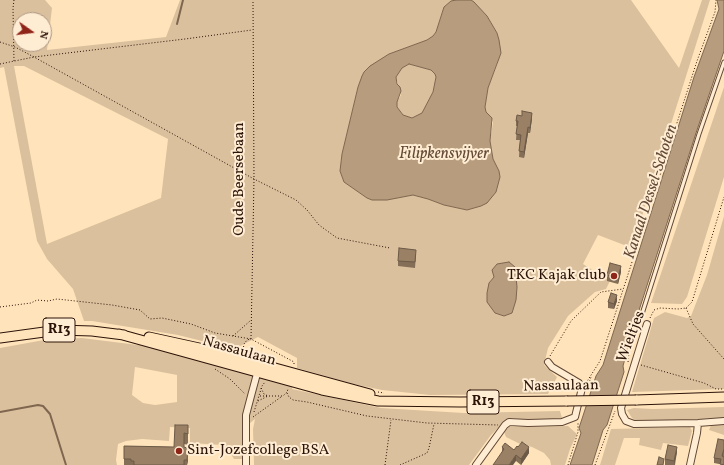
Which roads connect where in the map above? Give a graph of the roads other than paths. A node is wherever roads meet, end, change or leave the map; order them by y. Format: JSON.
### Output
{"nodes":[{"id":1,"x":724,"y":62,"type":"edge"},
{"id":2,"x":642,"y":314,"type":"dead end"},
{"id":3,"x":647,"y":324,"type":"road end"},
{"id":4,"x":0,"y":338,"type":"edge"},
{"id":5,"x":548,"y":362,"type":"road end"},
{"id":6,"x":259,"y":368,"type":"junction"},
{"id":7,"x":724,"y":397,"type":"edge"},
{"id":8,"x":724,"y":421,"type":"edge"},
{"id":9,"x":698,"y":423,"type":"junction"},
{"id":10,"x":246,"y":465,"type":"edge"},
{"id":11,"x":476,"y":465,"type":"edge"},
{"id":12,"x":690,"y":465,"type":"edge"}],
"edges":[{"from":1,"to":2,"type":"lane"},
{"from":3,"to":9,"type":"street","name":"Wieltjes"},
{"from":4,"to":6,"type":"main road","name":"Nassaulaan","number":"R13"},
{"from":5,"to":11,"type":"street"},
{"from":6,"to":7,"type":"main road","name":"Nassaulaan","number":"R13","bridge":true},
{"from":6,"to":10,"type":"street"},
{"from":8,"to":9,"type":"street","name":"Wieltjes"},
{"from":9,"to":12,"type":"street"}]}
